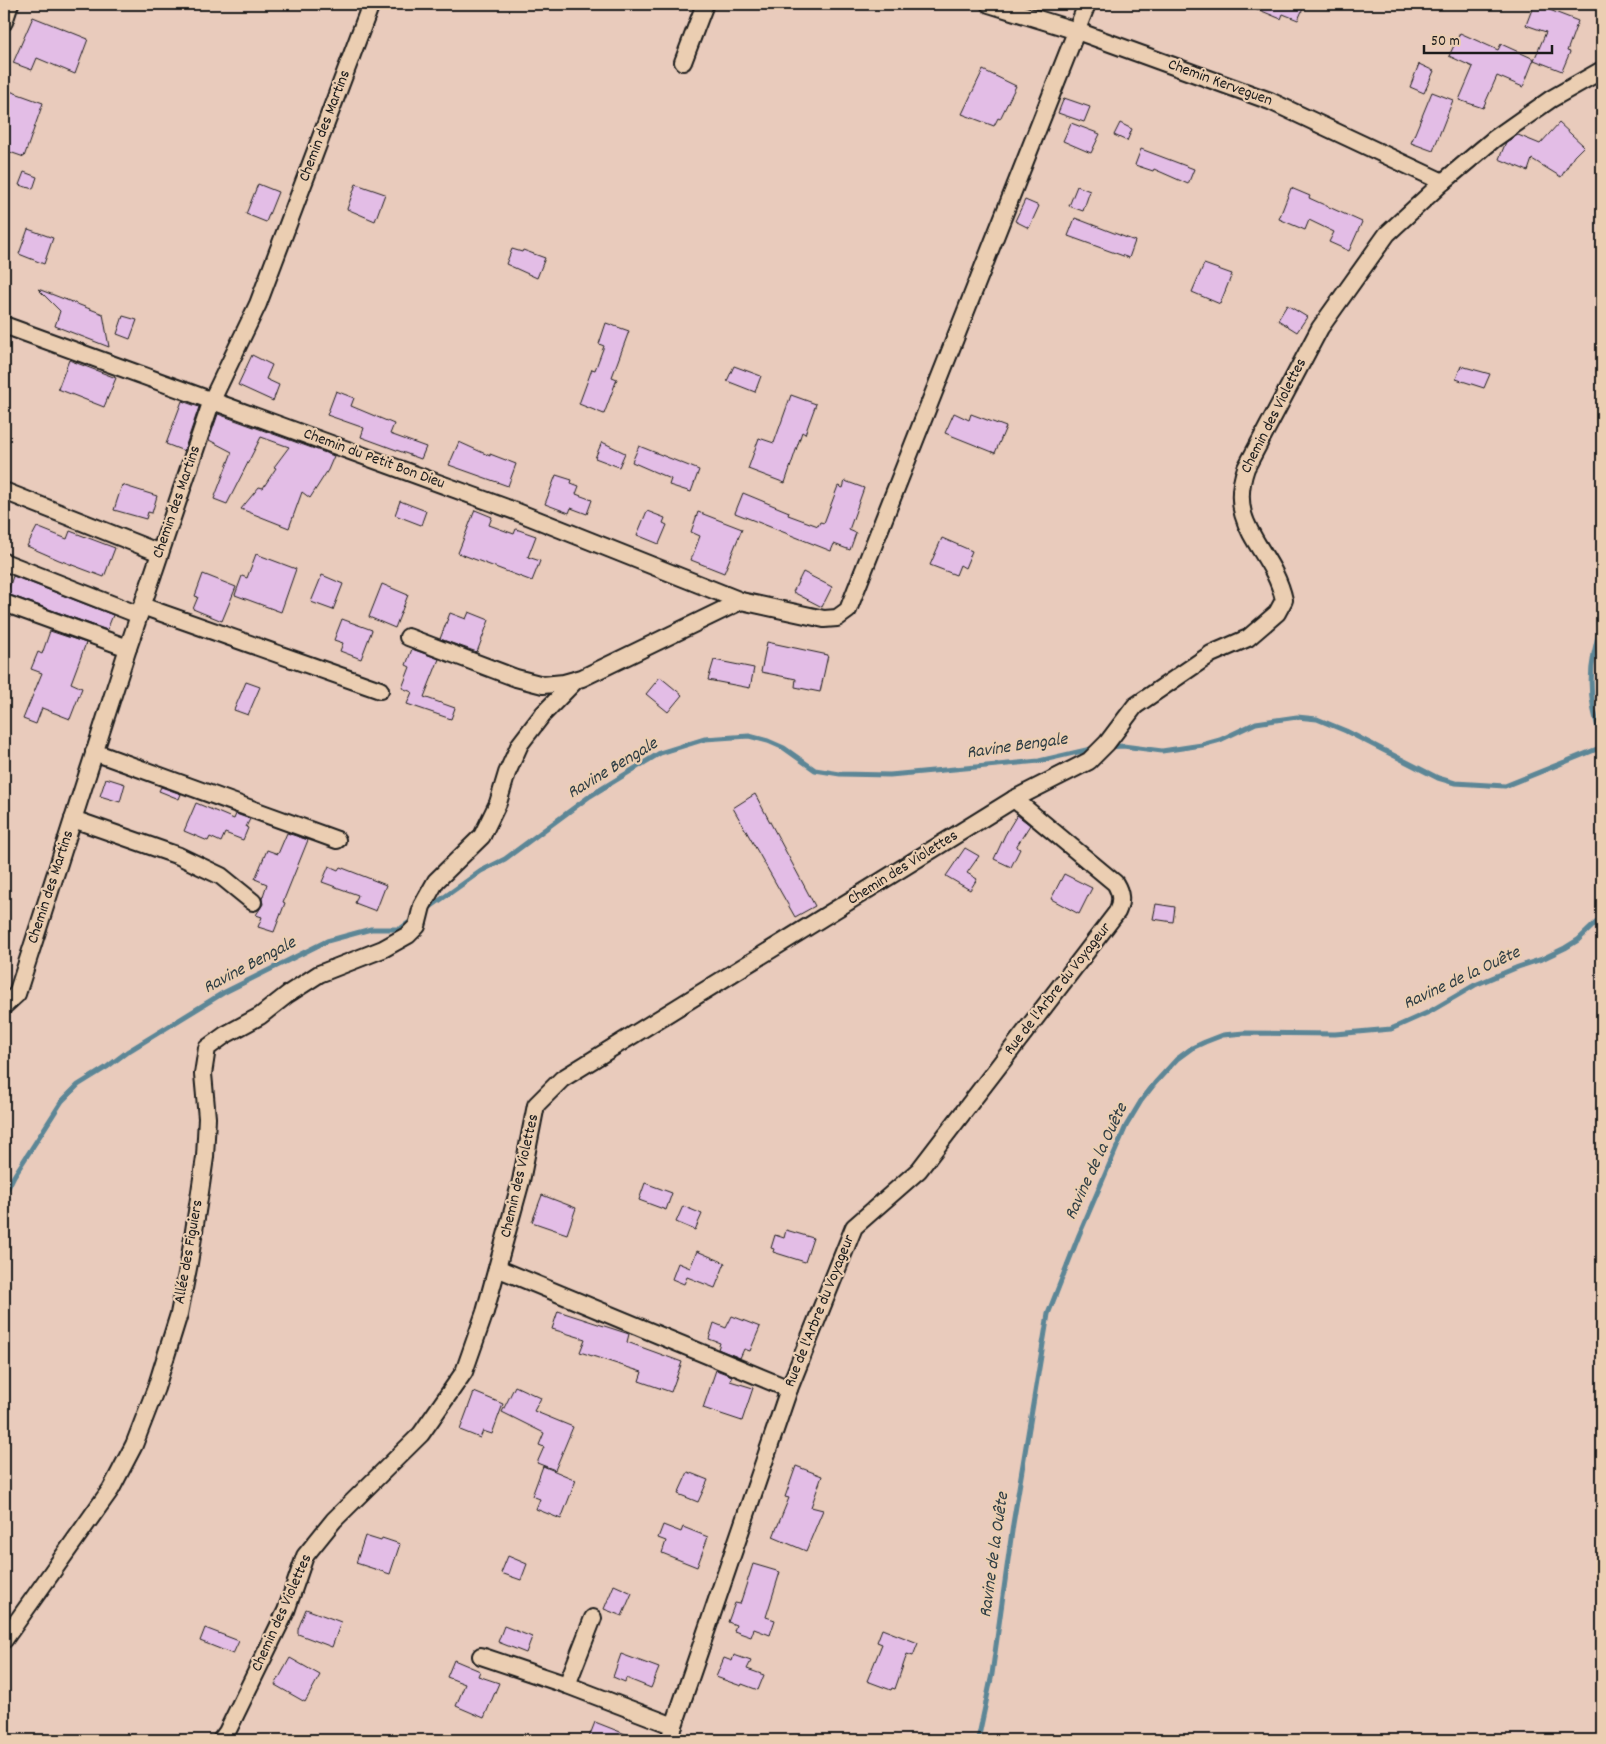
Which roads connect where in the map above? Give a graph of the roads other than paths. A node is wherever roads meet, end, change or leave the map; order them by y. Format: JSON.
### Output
{"nodes":[{"id":1,"x":10,"y":4,"type":"edge"},
{"id":2,"x":371,"y":4,"type":"edge"},
{"id":3,"x":705,"y":4,"type":"edge"},
{"id":4,"x":990,"y":4,"type":"edge"},
{"id":5,"x":1088,"y":4,"type":"edge"},
{"id":6,"x":4,"y":22,"type":"edge"},
{"id":7,"x":1077,"y":31,"type":"junction"},
{"id":8,"x":683,"y":62,"type":"dead end"},
{"id":9,"x":1602,"y":70,"type":"edge"},
{"id":10,"x":1442,"y":182,"type":"junction"},
{"id":11,"x":4,"y":325,"type":"edge"},
{"id":12,"x":212,"y":400,"type":"junction"},
{"id":13,"x":4,"y":491,"type":"edge"},
{"id":14,"x":160,"y":553,"type":"junction"},
{"id":15,"x":4,"y":562,"type":"edge"},
{"id":16,"x":741,"y":601,"type":"junction"},
{"id":17,"x":4,"y":603,"type":"edge"},
{"id":18,"x":140,"y":611,"type":"junction"},
{"id":19,"x":408,"y":637,"type":"dead end"},
{"id":20,"x":128,"y":648,"type":"junction"},
{"id":21,"x":577,"y":680,"type":"junction"},
{"id":22,"x":380,"y":690,"type":"dead end"},
{"id":23,"x":94,"y":752,"type":"junction"},
{"id":24,"x":1014,"y":799,"type":"junction"},
{"id":25,"x":73,"y":819,"type":"junction"},
{"id":26,"x":337,"y":840,"type":"dead end"},
{"id":27,"x":253,"y":902,"type":"dead end"},
{"id":28,"x":10,"y":992,"type":"edge"},
{"id":29,"x":4,"y":1006,"type":"edge"},
{"id":30,"x":497,"y":1268,"type":"junction"},
{"id":31,"x":789,"y":1389,"type":"junction"},
{"id":32,"x":593,"y":1618,"type":"dead end"},
{"id":33,"x":4,"y":1640,"type":"edge"},
{"id":34,"x":481,"y":1656,"type":"dead end"},
{"id":35,"x":567,"y":1685,"type":"junction"},
{"id":36,"x":672,"y":1733,"type":"edge"},
{"id":37,"x":221,"y":1740,"type":"edge"}],
"edges":[{"from":1,"to":6,"type":"street"},
{"from":2,"to":12,"type":"street","name":"Chemin des Martins"},
{"from":3,"to":8,"type":"street"},
{"from":4,"to":7,"type":"street","name":"Chemin Kerveguen"},
{"from":5,"to":7,"type":"street"},
{"from":7,"to":10,"type":"street","name":"Chemin Kerveguen"},
{"from":7,"to":16,"type":"street","name":"Chemin du Petit Bon Dieu"},
{"from":9,"to":10,"type":"street","name":"Chemin des Violettes"},
{"from":10,"to":24,"type":"street","name":"Chemin des Violettes"},
{"from":11,"to":12,"type":"street","name":"Chemin du Petit Bon Dieu"},
{"from":12,"to":14,"type":"street","name":"Chemin des Martins"},
{"from":12,"to":16,"type":"street","name":"Chemin du Petit Bon Dieu"},
{"from":13,"to":14,"type":"street"},
{"from":14,"to":18,"type":"street","name":"Chemin des Martins"},
{"from":15,"to":18,"type":"street"},
{"from":16,"to":21,"type":"street"},
{"from":17,"to":20,"type":"street"},
{"from":18,"to":20,"type":"street","name":"Chemin des Martins"},
{"from":18,"to":22,"type":"street"},
{"from":19,"to":21,"type":"street"},
{"from":20,"to":23,"type":"street","name":"Chemin des Martins"},
{"from":21,"to":33,"type":"street","name":"Allée des Figuiers"},
{"from":23,"to":25,"type":"street","name":"Chemin des Martins"},
{"from":23,"to":26,"type":"street"},
{"from":24,"to":30,"type":"street","name":"Chemin des Violettes"},
{"from":24,"to":31,"type":"street","name":"Rue de l'Arbre du Voyageur"},
{"from":25,"to":27,"type":"street"},
{"from":25,"to":28,"type":"street","name":"Chemin des Martins"},
{"from":28,"to":29,"type":"street","name":"Chemin des Martins"},
{"from":30,"to":31,"type":"street"},
{"from":30,"to":37,"type":"street","name":"Chemin des Violettes"},
{"from":31,"to":36,"type":"street","name":"Rue de l'Arbre du Voyageur"},
{"from":32,"to":35,"type":"street"},
{"from":34,"to":35,"type":"street"},
{"from":35,"to":36,"type":"street"}]}
